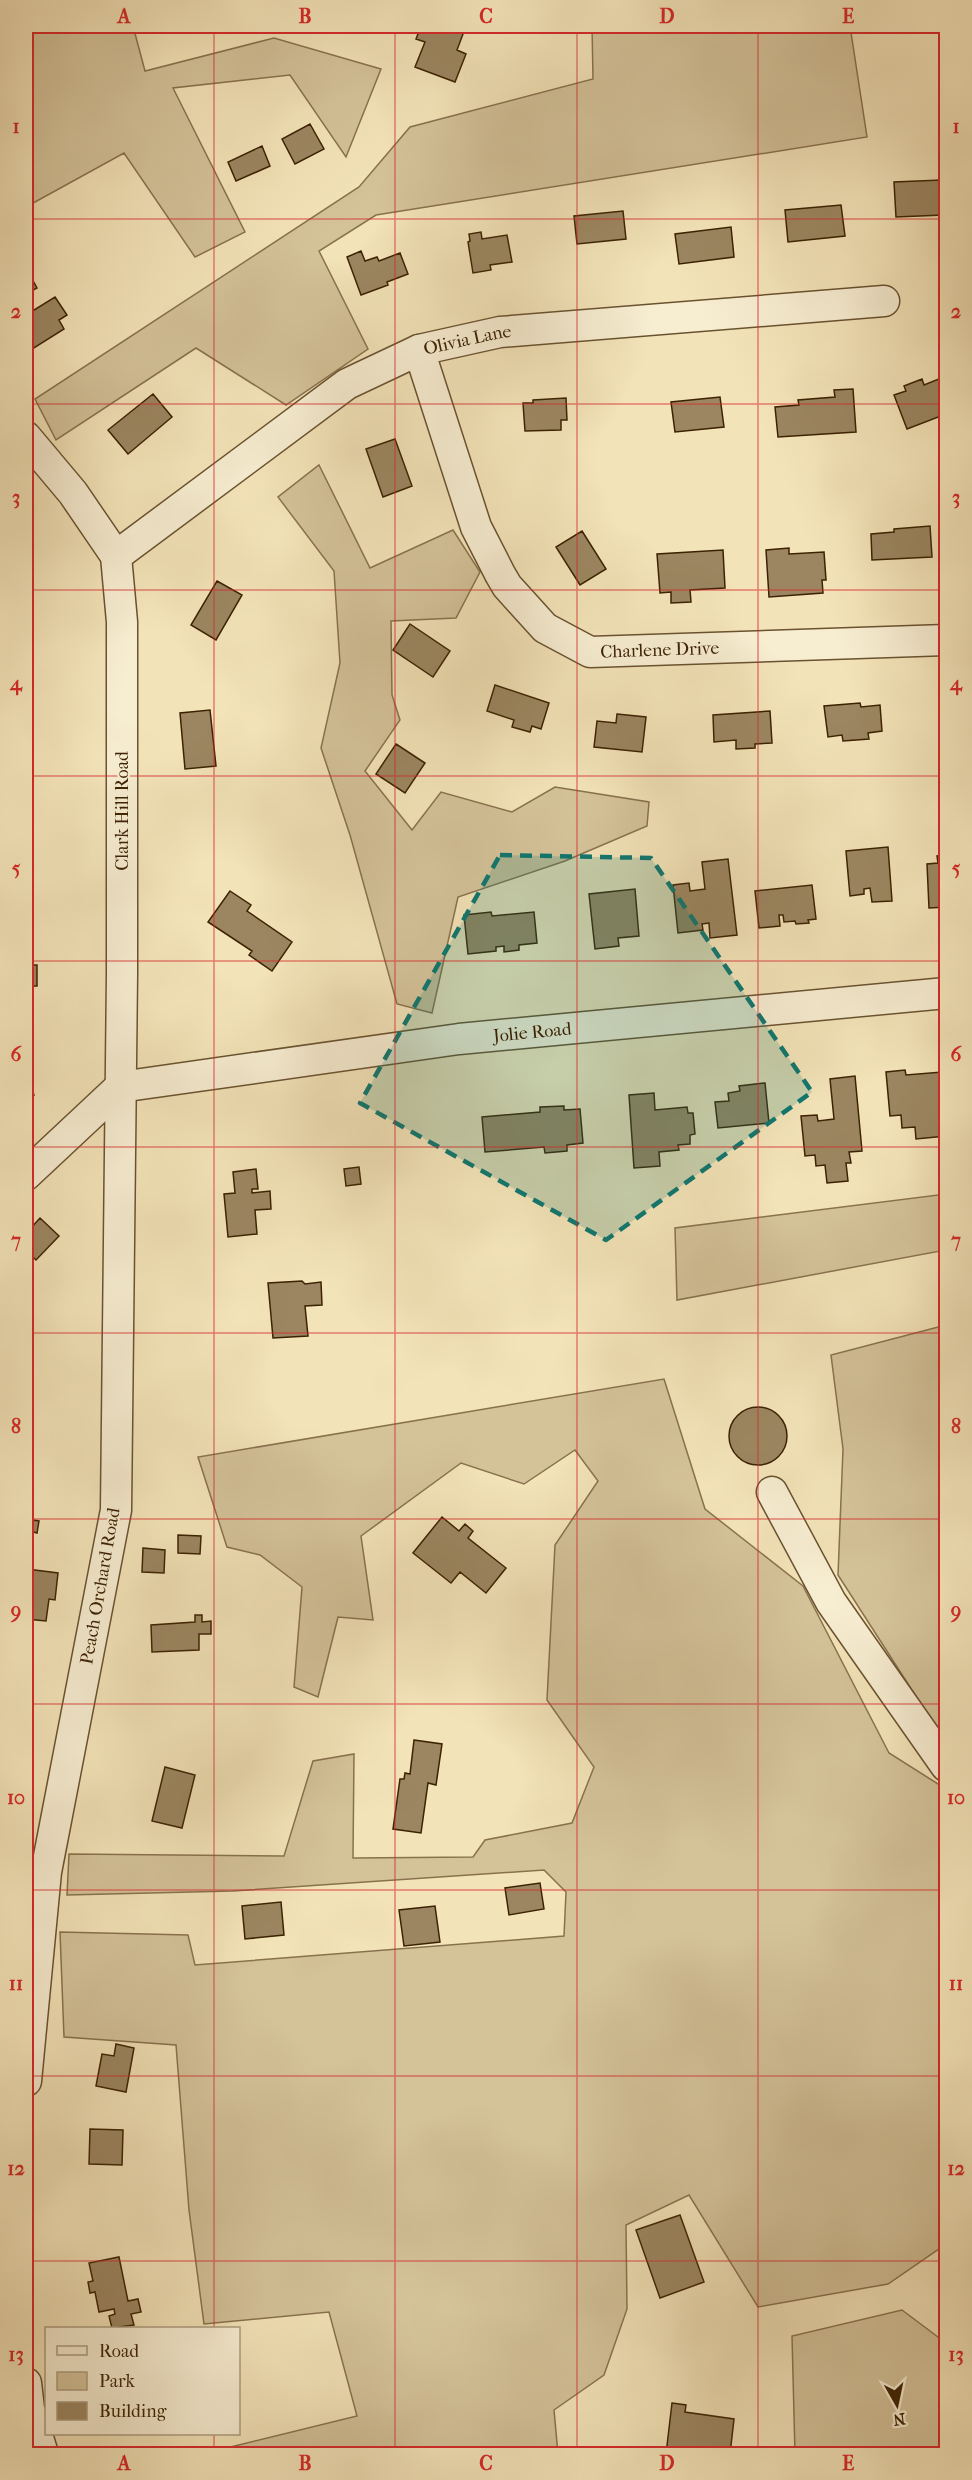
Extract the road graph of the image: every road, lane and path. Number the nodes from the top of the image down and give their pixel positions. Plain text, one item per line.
1 (884, 301) dead end
2 (419, 350) junction
3 (26, 437) edge
4 (116, 556) junction
5 (946, 640) edge
6 (946, 993) edge
7 (120, 1087) junction
8 (26, 1175) edge
9 (772, 1492) dead end
10 (946, 1766) edge
11 (26, 2081) edge
12 (26, 2383) edge
13 (43, 2454) edge

1 - 2 street, Olivia Lane
2 - 4 street, Olivia Lane
2 - 5 street, Charlene Drive
3 - 4 street, Clark Hill Road
4 - 7 street, Clark Hill Road
6 - 7 street, Jolie Road
7 - 8 street
7 - 11 street, Peach Orchard Road
9 - 10 street
12 - 13 street

